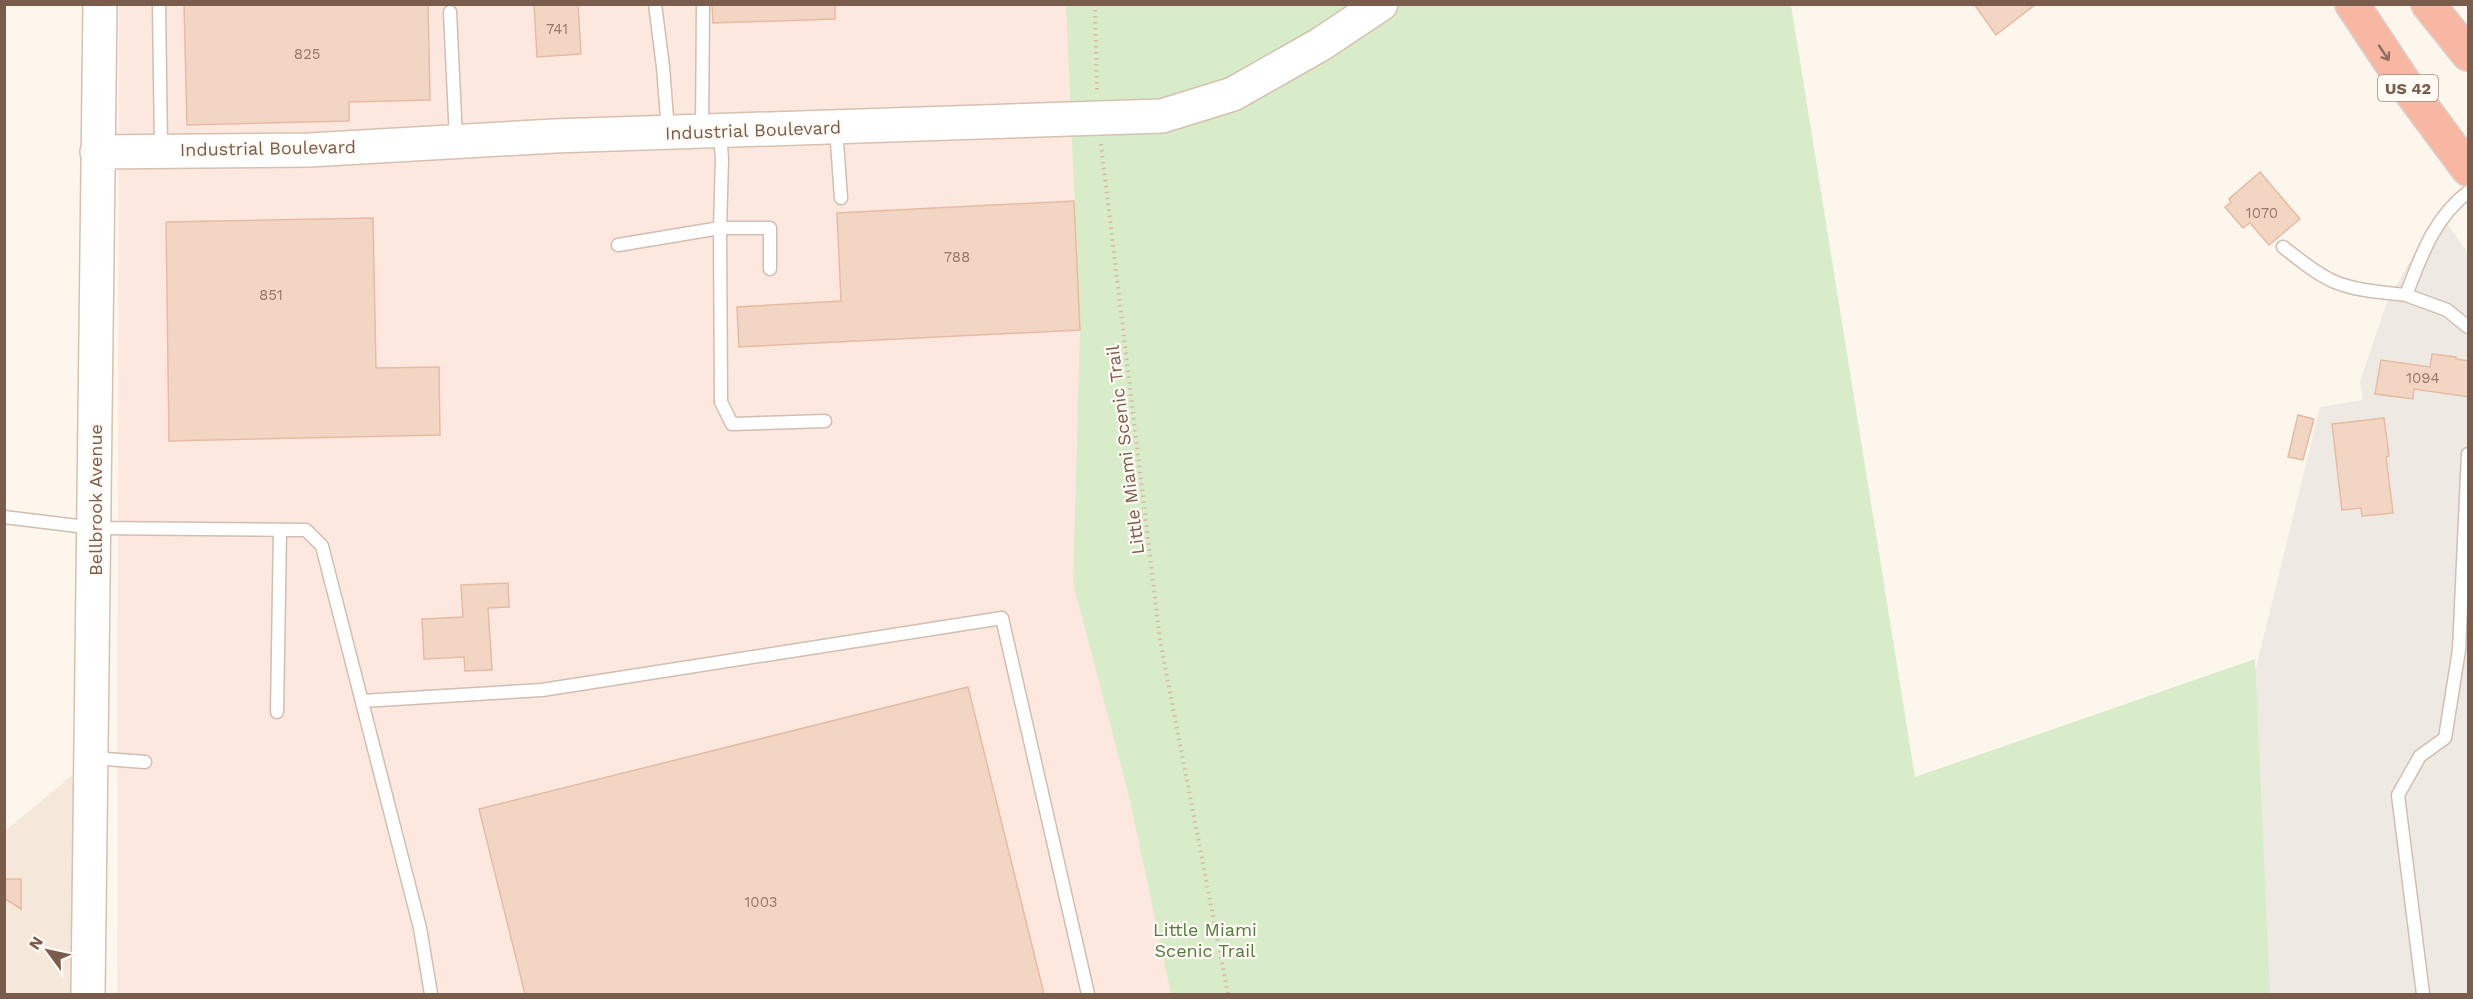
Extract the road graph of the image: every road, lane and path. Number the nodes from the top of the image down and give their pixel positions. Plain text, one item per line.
1 (100, 4) edge
2 (159, 4) edge
3 (655, 4) edge
4 (703, 4) edge
5 (1095, 4) edge
6 (1381, 4) edge
7 (2352, 4) edge
8 (2428, 4) edge
9 (450, 12) dead end
10 (2469, 54) edge
11 (1098, 118) junction
12 (836, 127) junction
13 (711, 131) junction
14 (668, 132) junction
15 (456, 141) junction
16 (160, 151) junction
17 (98, 152) junction
18 (2469, 169) edge
19 (2469, 192) edge
20 (842, 198) dead end
21 (720, 228) junction
22 (618, 245) dead end
23 (2283, 246) dead end
24 (770, 269) dead end
25 (2406, 295) junction
26 (2469, 327) edge
27 (825, 421) dead end
28 (2469, 454) edge
29 (4, 517) edge
30 (94, 528) junction
31 (280, 530) junction
32 (362, 701) junction
33 (277, 712) dead end
34 (93, 758) junction
35 (145, 762) dead end
36 (88, 994) edge
37 (432, 994) edge
38 (1088, 994) edge
39 (1228, 994) edge
40 (2423, 994) edge

1 - 17 street, Bellbrook Avenue
2 - 16 lane
3 - 14 lane
4 - 13 lane
5 - 11 path, Little Miami Scenic Trail
6 - 11 street, Industrial Boulevard
7 -> 18 highway, US 42
8 - 10 highway
9 - 15 lane
11 - 12 street, Industrial Boulevard
11 - 39 path, Little Miami Scenic Trail
12 - 13 street, Industrial Boulevard
12 - 20 lane
13 - 14 street, Industrial Boulevard
13 - 21 lane
14 - 15 street, Industrial Boulevard
15 - 16 street, Industrial Boulevard
16 - 17 street, Industrial Boulevard
17 - 30 street, Bellbrook Avenue
19 - 25 lane
21 - 22 lane
21 - 24 lane
21 - 27 lane
23 - 25 lane
25 - 26 lane
28 - 40 lane
29 - 30 lane
30 - 31 lane
30 - 34 street, Bellbrook Avenue
31 - 32 lane
31 - 33 lane
32 - 37 lane
32 - 38 lane
34 - 35 lane
34 - 36 street, Bellbrook Avenue

